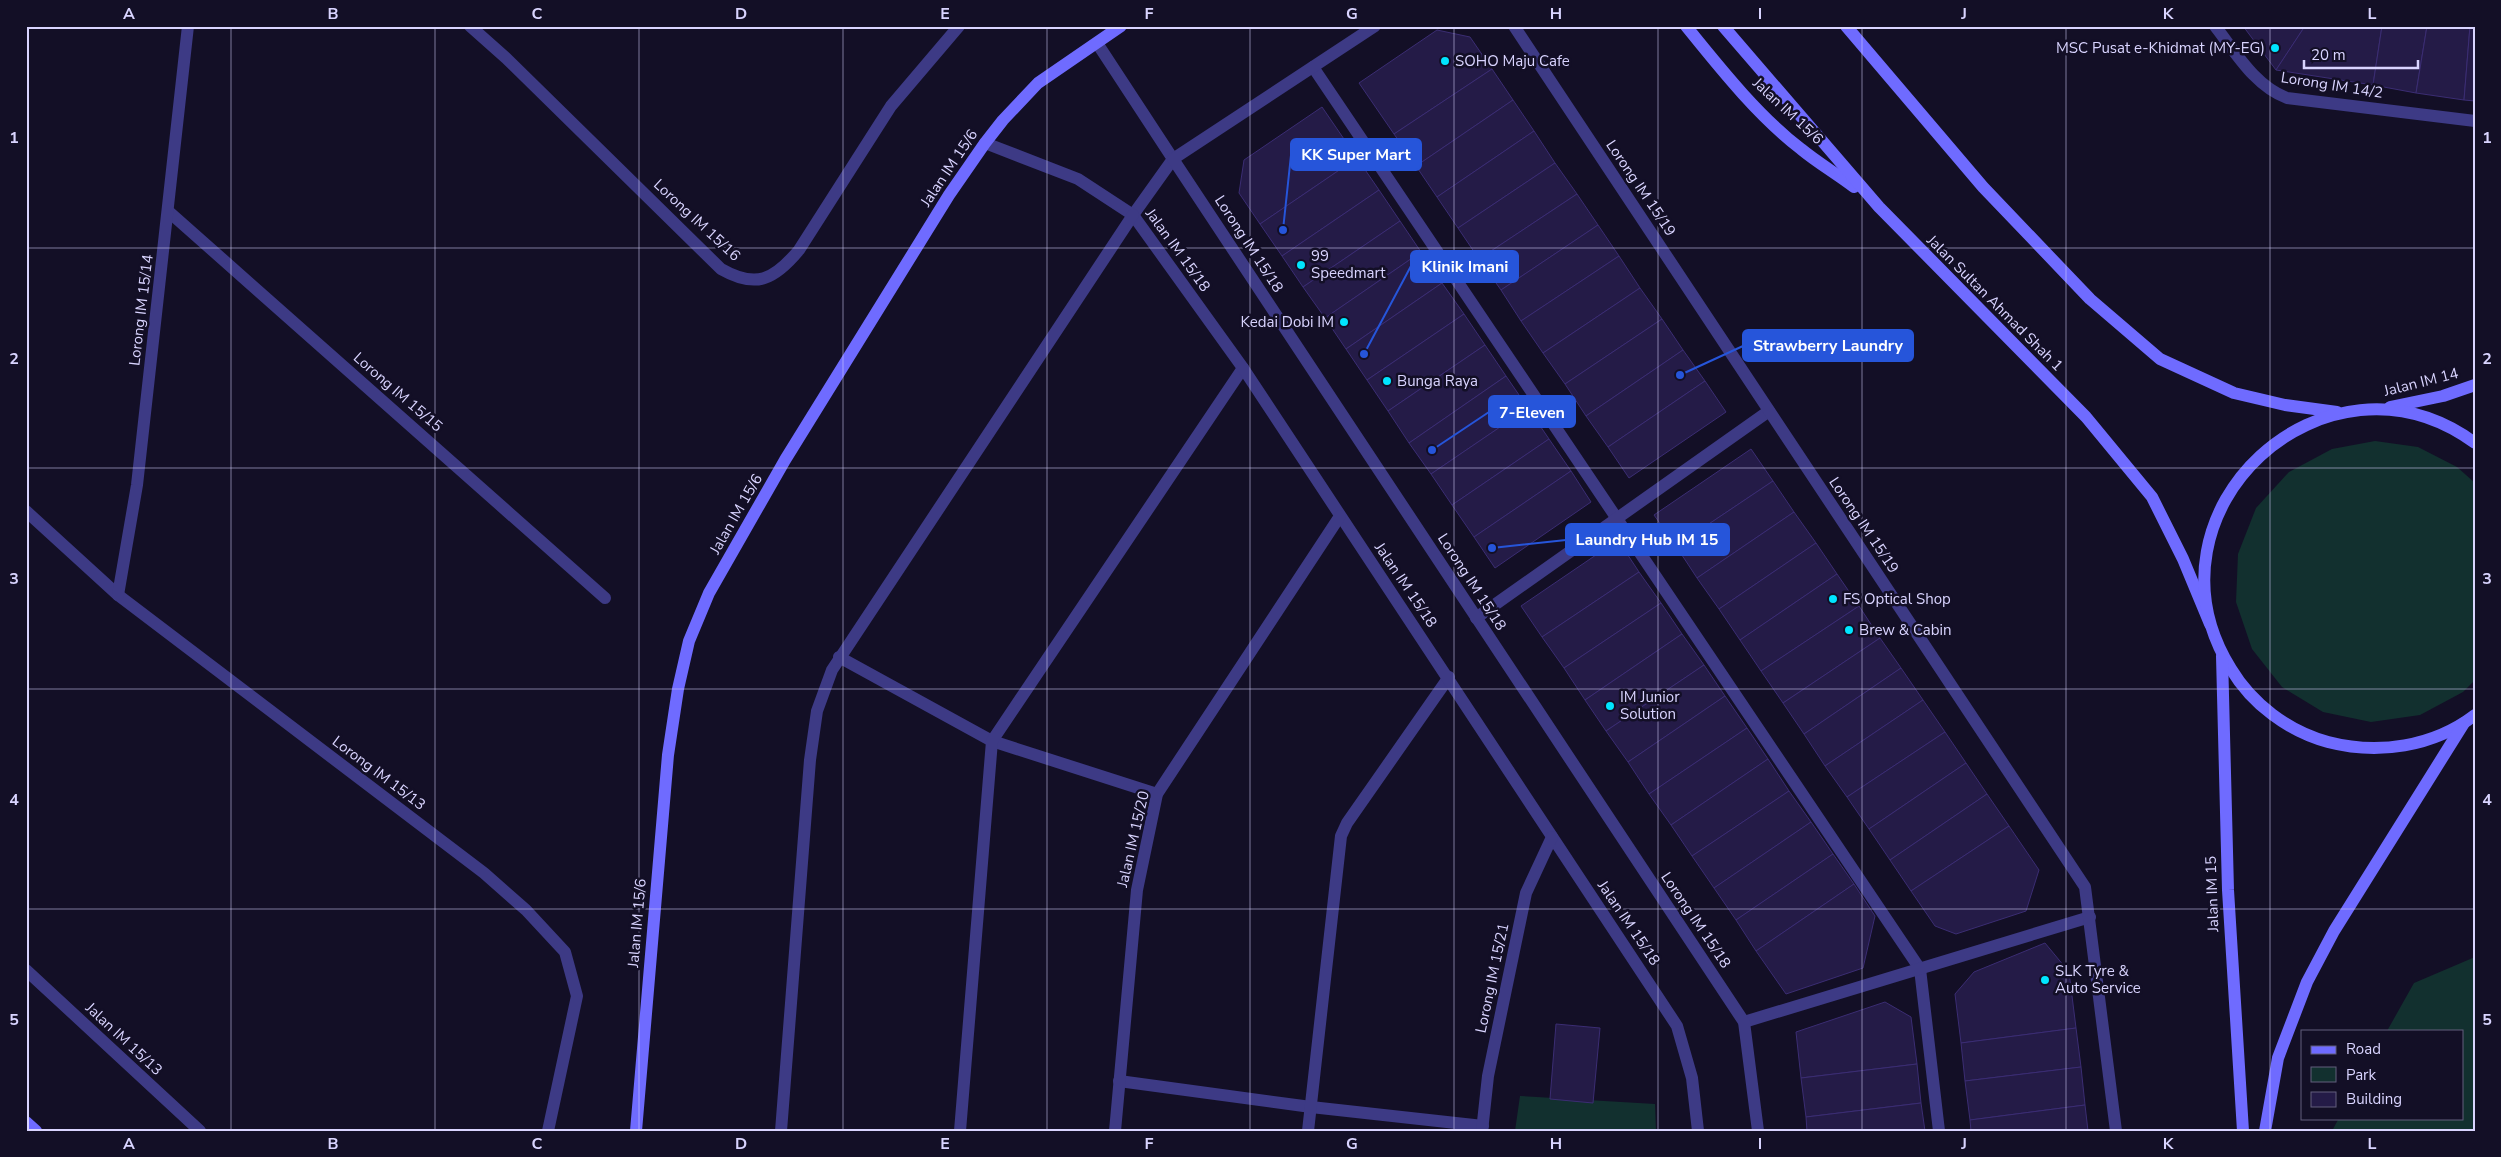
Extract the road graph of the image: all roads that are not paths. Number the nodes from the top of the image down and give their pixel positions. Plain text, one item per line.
1 (188, 26) edge
2 (470, 26) edge
3 (959, 26) edge
4 (1121, 26) edge
5 (1375, 26) edge
6 (1514, 26) edge
7 (1686, 26) edge
8 (1724, 26) edge
9 (1846, 26) edge
10 (2215, 26) edge
11 (1097, 42) junction
12 (1313, 67) junction
13 (2475, 121) edge
14 (985, 143) junction
15 (1173, 159) junction
16 (1879, 207) junction
17 (168, 211) junction
18 (1133, 215) junction
19 (1242, 368) junction
20 (2475, 385) edge
21 (2375, 410) junction
22 (1769, 411) junction
23 (2344, 413) junction
24 (2475, 443) edge
25 (26, 510) edge
26 (1340, 516) junction
27 (1617, 518) junction
28 (118, 596) junction
29 (605, 598) dead end
30 (1476, 618) junction
31 (2210, 624) junction
32 (2222, 656) junction
33 (840, 657) junction
34 (1449, 677) junction
35 (2475, 715) edge
36 (2464, 723) junction
37 (992, 741) junction
38 (1157, 794) junction
39 (1552, 837) junction
40 (2090, 917) junction
41 (1920, 968) junction
42 (26, 970) edge
43 (1744, 1022) junction
44 (1119, 1081) junction
45 (1311, 1107) junction
46 (26, 1122) edge
47 (1482, 1128) edge
48 (36, 1131) edge
49 (200, 1131) edge
50 (548, 1131) edge
51 (636, 1131) edge
52 (781, 1131) edge
53 (960, 1131) edge
54 (1116, 1131) edge
55 (1308, 1131) edge
56 (1698, 1131) edge
57 (1758, 1131) edge
58 (1939, 1131) edge
59 (2116, 1131) edge
60 (2243, 1131) edge
61 (2266, 1131) edge

1 - 17 street, Lorong IM 15/14
2 - 3 street, Lorong IM 15/16
4 - 11 street, Jalan IM 15/6
5 - 12 street
6 - 22 street, Lorong IM 15/19
7 - 16 street, Jalan IM 15/6
8 - 16 street, Jalan Sultan Ahmad Shah 1
9 - 23 street
10 - 13 street, Lorong IM 14/2
11 - 14 street, Jalan IM 15/6
11 - 15 street
12 - 15 street
12 - 27 street
14 - 18 street, Jalan IM 15/18
14 - 51 street, Jalan IM 15/6
15 - 18 street
15 - 30 street, Lorong IM 15/18
16 - 31 street, Jalan Sultan Ahmad Shah 1
17 - 28 street, Lorong IM 15/14
17 - 29 street, Lorong IM 15/15
18 - 19 street, Jalan IM 15/18
18 - 33 street
19 - 26 street, Jalan IM 15/18
19 - 37 street
20 - 21 street, Jalan IM 14
21 - 23 street
21 - 24 street
22 - 27 street
22 - 40 street, Lorong IM 15/19
23 - 31 street
25 - 28 street, Lorong IM 15/13
26 - 34 street, Jalan IM 15/18
26 - 38 street, Jalan IM 15/20
27 - 30 street
27 - 41 street
28 - 50 street, Lorong IM 15/13
30 - 43 street, Lorong IM 15/18
31 - 32 street
32 - 36 street
32 - 60 street, Jalan IM 15
33 - 37 street
33 - 52 street
34 - 39 street, Jalan IM 15/18
34 - 45 street
35 - 36 street
36 - 61 street
37 - 38 street
37 - 53 street
38 - 44 street, Jalan IM 15/20
39 - 47 street, Lorong IM 15/21
39 - 56 street, Jalan IM 15/18
40 - 41 street
40 - 59 street, Lorong IM 15/19
41 - 43 street
41 - 58 street
42 - 49 street, Jalan IM 15/13
43 - 57 street
44 - 45 street
44 - 54 street, Jalan IM 15/20
45 - 47 street
45 - 55 street
46 - 48 street

